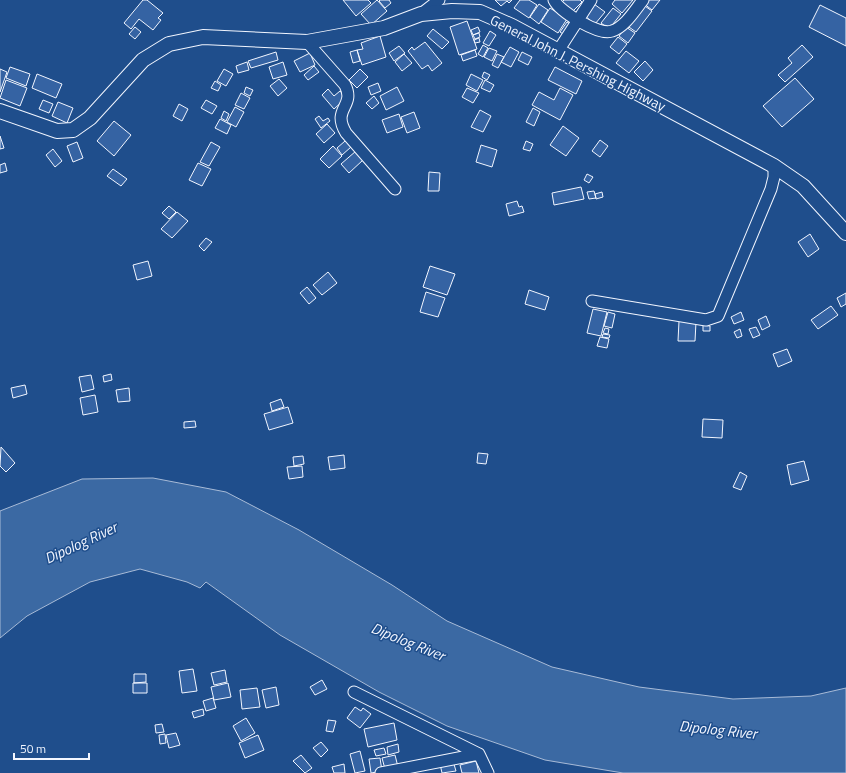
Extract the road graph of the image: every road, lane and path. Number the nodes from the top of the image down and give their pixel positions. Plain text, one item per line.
1 (439, 0) edge
2 (554, 0) edge
3 (591, 0) edge
4 (643, 0) edge
5 (421, 14) junction
6 (578, 20) junction
7 (307, 42) junction
8 (558, 50) junction
9 (0, 111) edge
10 (774, 166) junction
11 (395, 189) dead end
12 (846, 233) edge
13 (592, 301) dead end
14 (354, 692) dead end
15 (479, 754) junction
16 (381, 773) edge
17 (488, 773) edge

1 - 5 street
2 - 6 street
3 - 6 street
4 - 6 street
5 - 7 main road, General John J. Pershing Highway
5 - 8 main road, General John J. Pershing Highway
6 - 8 street
7 - 9 main road, General John J. Pershing Highway
7 - 11 street
8 - 10 main road, General John J. Pershing Highway
10 - 12 main road, General John J. Pershing Highway
10 - 13 street
14 - 15 street
15 - 16 street
15 - 17 street

